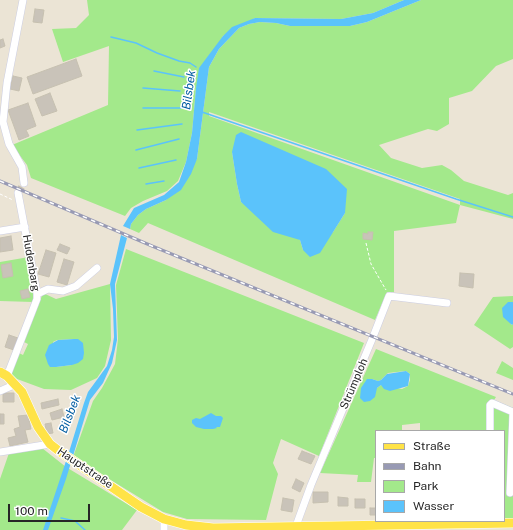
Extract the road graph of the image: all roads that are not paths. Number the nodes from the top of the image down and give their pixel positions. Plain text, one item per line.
1 (23, 0) edge
2 (4, 84) edge
3 (24, 183) tunnel mouth
4 (18, 193) tunnel mouth
5 (25, 227) junction
6 (0, 231) edge
7 (97, 268) dead end
8 (37, 294) junction
9 (447, 303) dead end
10 (4, 374) edge
11 (16, 384) junction
12 (0, 391) edge
13 (513, 412) edge
14 (490, 430) edge
15 (50, 444) junction
16 (0, 452) edge
17 (509, 493) edge
18 (164, 519) junction
19 (513, 523) edge
20 (296, 526) junction
21 (457, 527) edge
22 (485, 527) edge
23 (367, 528) edge
24 (164, 530) edge

1 - 2 street
2 - 3 street
4 - 5 street, Hudenbarg
5 - 6 street
5 - 8 street, Hudenbarg
7 - 8 street
8 - 10 street, Hudenbarg
9 - 20 street, Strümploh
10 - 11 main road, Hauptstraße
11 - 12 street
11 - 15 main road, Hauptstraße
13 - 14 street
13 - 17 street
15 - 16 street
15 - 18 main road, Hauptstraße
18 - 20 main road, Hauptstraße
18 - 24 street
19 - 22 main road, Hauptstraße
20 - 23 main road, Hauptstraße
21 - 22 main road, Hauptstraße
21 - 23 main road, Hauptstraße

